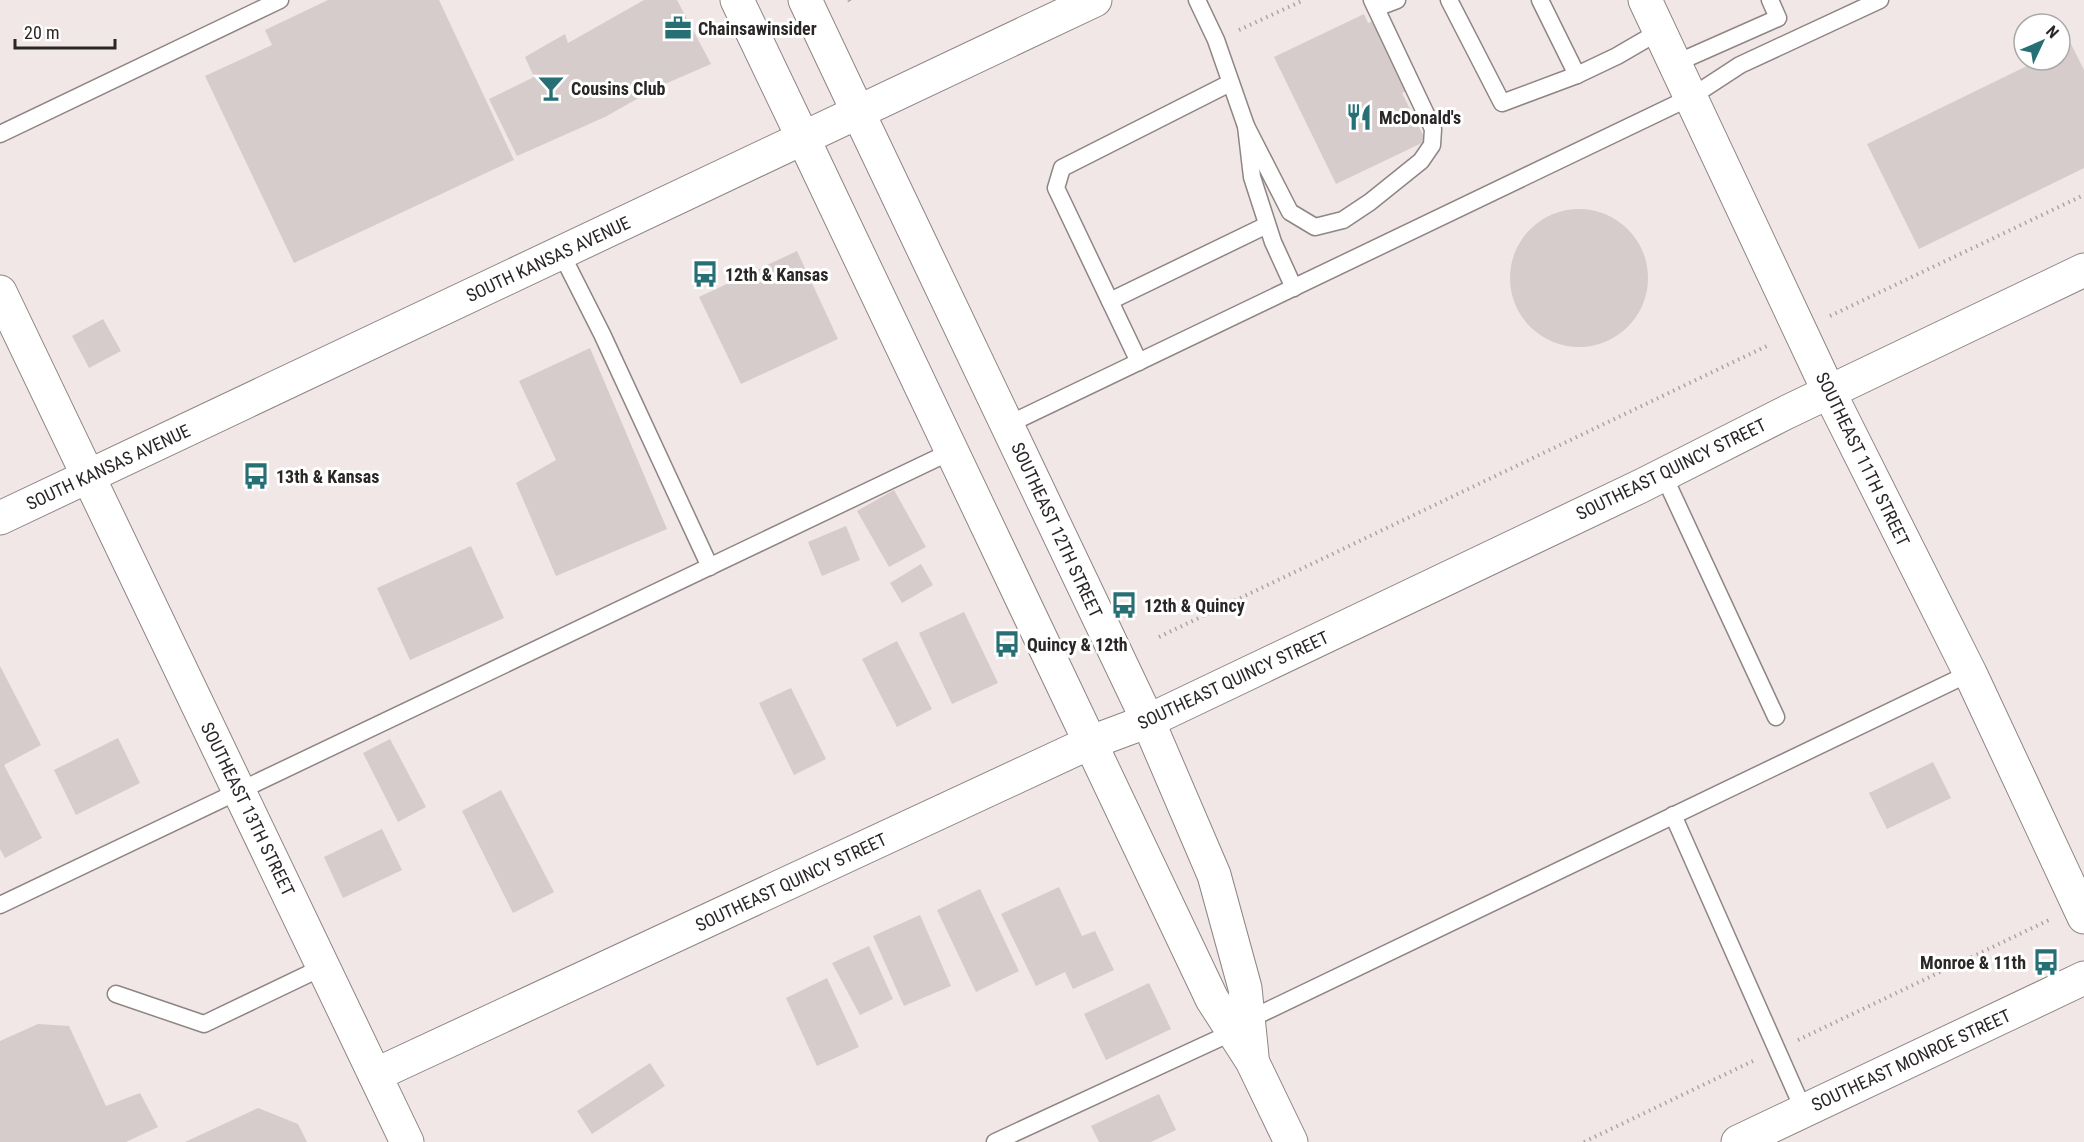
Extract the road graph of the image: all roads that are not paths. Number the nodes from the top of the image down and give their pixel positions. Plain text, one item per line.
1 (280, 0) edge
2 (737, 0) edge
3 (805, 0) edge
4 (1095, 0) edge
5 (1197, 0) edge
6 (1397, 0) edge
7 (1449, 0) edge
8 (1540, 0) edge
9 (1645, 0) edge
10 (1770, 0) edge
11 (1880, 0) edge
12 (1374, 4) edge
13 (1660, 31) junction
14 (1674, 64) junction
15 (1577, 75) junction
16 (1230, 83) junction
17 (1691, 97) junction
18 (858, 112) junction
19 (1246, 126) junction
20 (0, 134) edge
21 (803, 138) junction
22 (1267, 225) junction
23 (561, 253) junction
24 (2084, 270) edge
25 (1294, 288) junction
26 (0, 292) edge
27 (1110, 300) junction
28 (1139, 362) junction
29 (1829, 392) junction
30 (1007, 425) junction
31 (952, 451) junction
32 (1663, 474) junction
33 (89, 476) junction
34 (0, 518) edge
35 (710, 567) junction
36 (1970, 673) junction
37 (1776, 717) dead end
38 (1148, 721) junction
39 (1089, 743) junction
40 (240, 791) junction
41 (1673, 815) junction
42 (0, 905) edge
43 (2081, 911) edge
44 (323, 967) junction
45 (2084, 978) edge
46 (116, 994) dead end
47 (1241, 1026) junction
48 (375, 1075) junction
49 (1804, 1111) junction
50 (407, 1142) edge
51 (995, 1142) edge
52 (1291, 1142) edge
53 (1738, 1142) edge

1 - 20 lane
2 - 21 street, SOUTHEAST 12TH STREET
3 - 18 street, SOUTHEAST 12TH STREET
4 - 18 street, SOUTH KANSAS AVENUE
5 - 16 lane
6 - 12 lane
7 - 15 lane
8 - 15 lane
9 - 13 street, SOUTHEAST 11TH STREET
10 - 14 lane
11 - 17 lane
12 - 19 lane
13 - 14 street, SOUTHEAST 11TH STREET
13 - 15 lane
14 - 17 street, SOUTHEAST 11TH STREET
16 - 19 lane
16 - 27 lane
17 - 25 lane
17 - 29 street, SOUTHEAST 11TH STREET
18 - 21 street, SOUTH KANSAS AVENUE
18 - 30 street, SOUTHEAST 12TH STREET
19 - 22 lane
21 - 23 street, SOUTH KANSAS AVENUE
21 - 31 street, SOUTHEAST 12TH STREET
22 - 25 lane
22 - 27 lane
23 - 33 street, SOUTH KANSAS AVENUE
23 - 35 lane
24 - 29 street, SOUTHEAST QUINCY STREET
25 - 28 lane
26 - 33 street, SOUTHEAST 13TH STREET
27 - 28 lane
28 - 30 lane
29 - 32 street, SOUTHEAST QUINCY STREET
29 - 36 street, SOUTHEAST 11TH STREET
30 - 38 street, SOUTHEAST 12TH STREET
31 - 35 lane
31 - 39 street, SOUTHEAST 12TH STREET
32 - 37 lane
32 - 38 street, SOUTHEAST QUINCY STREET
33 - 34 street, SOUTH KANSAS AVENUE
33 - 40 street, SOUTHEAST 13TH STREET
35 - 40 lane
36 - 41 lane
36 - 43 street, SOUTHEAST 11TH STREET
38 - 39 street, SOUTHEAST QUINCY STREET
38 - 47 street, SOUTHEAST 12TH STREET
39 - 47 street, SOUTHEAST 12TH STREET
39 - 48 street, SOUTHEAST QUINCY STREET
40 - 42 lane
40 - 44 street, SOUTHEAST 13TH STREET
41 - 47 lane
41 - 49 lane
44 - 46 lane
44 - 48 street, SOUTHEAST 13TH STREET
45 - 49 street, SOUTHEAST MONROE STREET
47 - 51 lane
47 - 52 street, SOUTHEAST 12TH STREET
48 - 50 street, SOUTHEAST 13TH STREET
49 - 53 street, SOUTHEAST MONROE STREET

